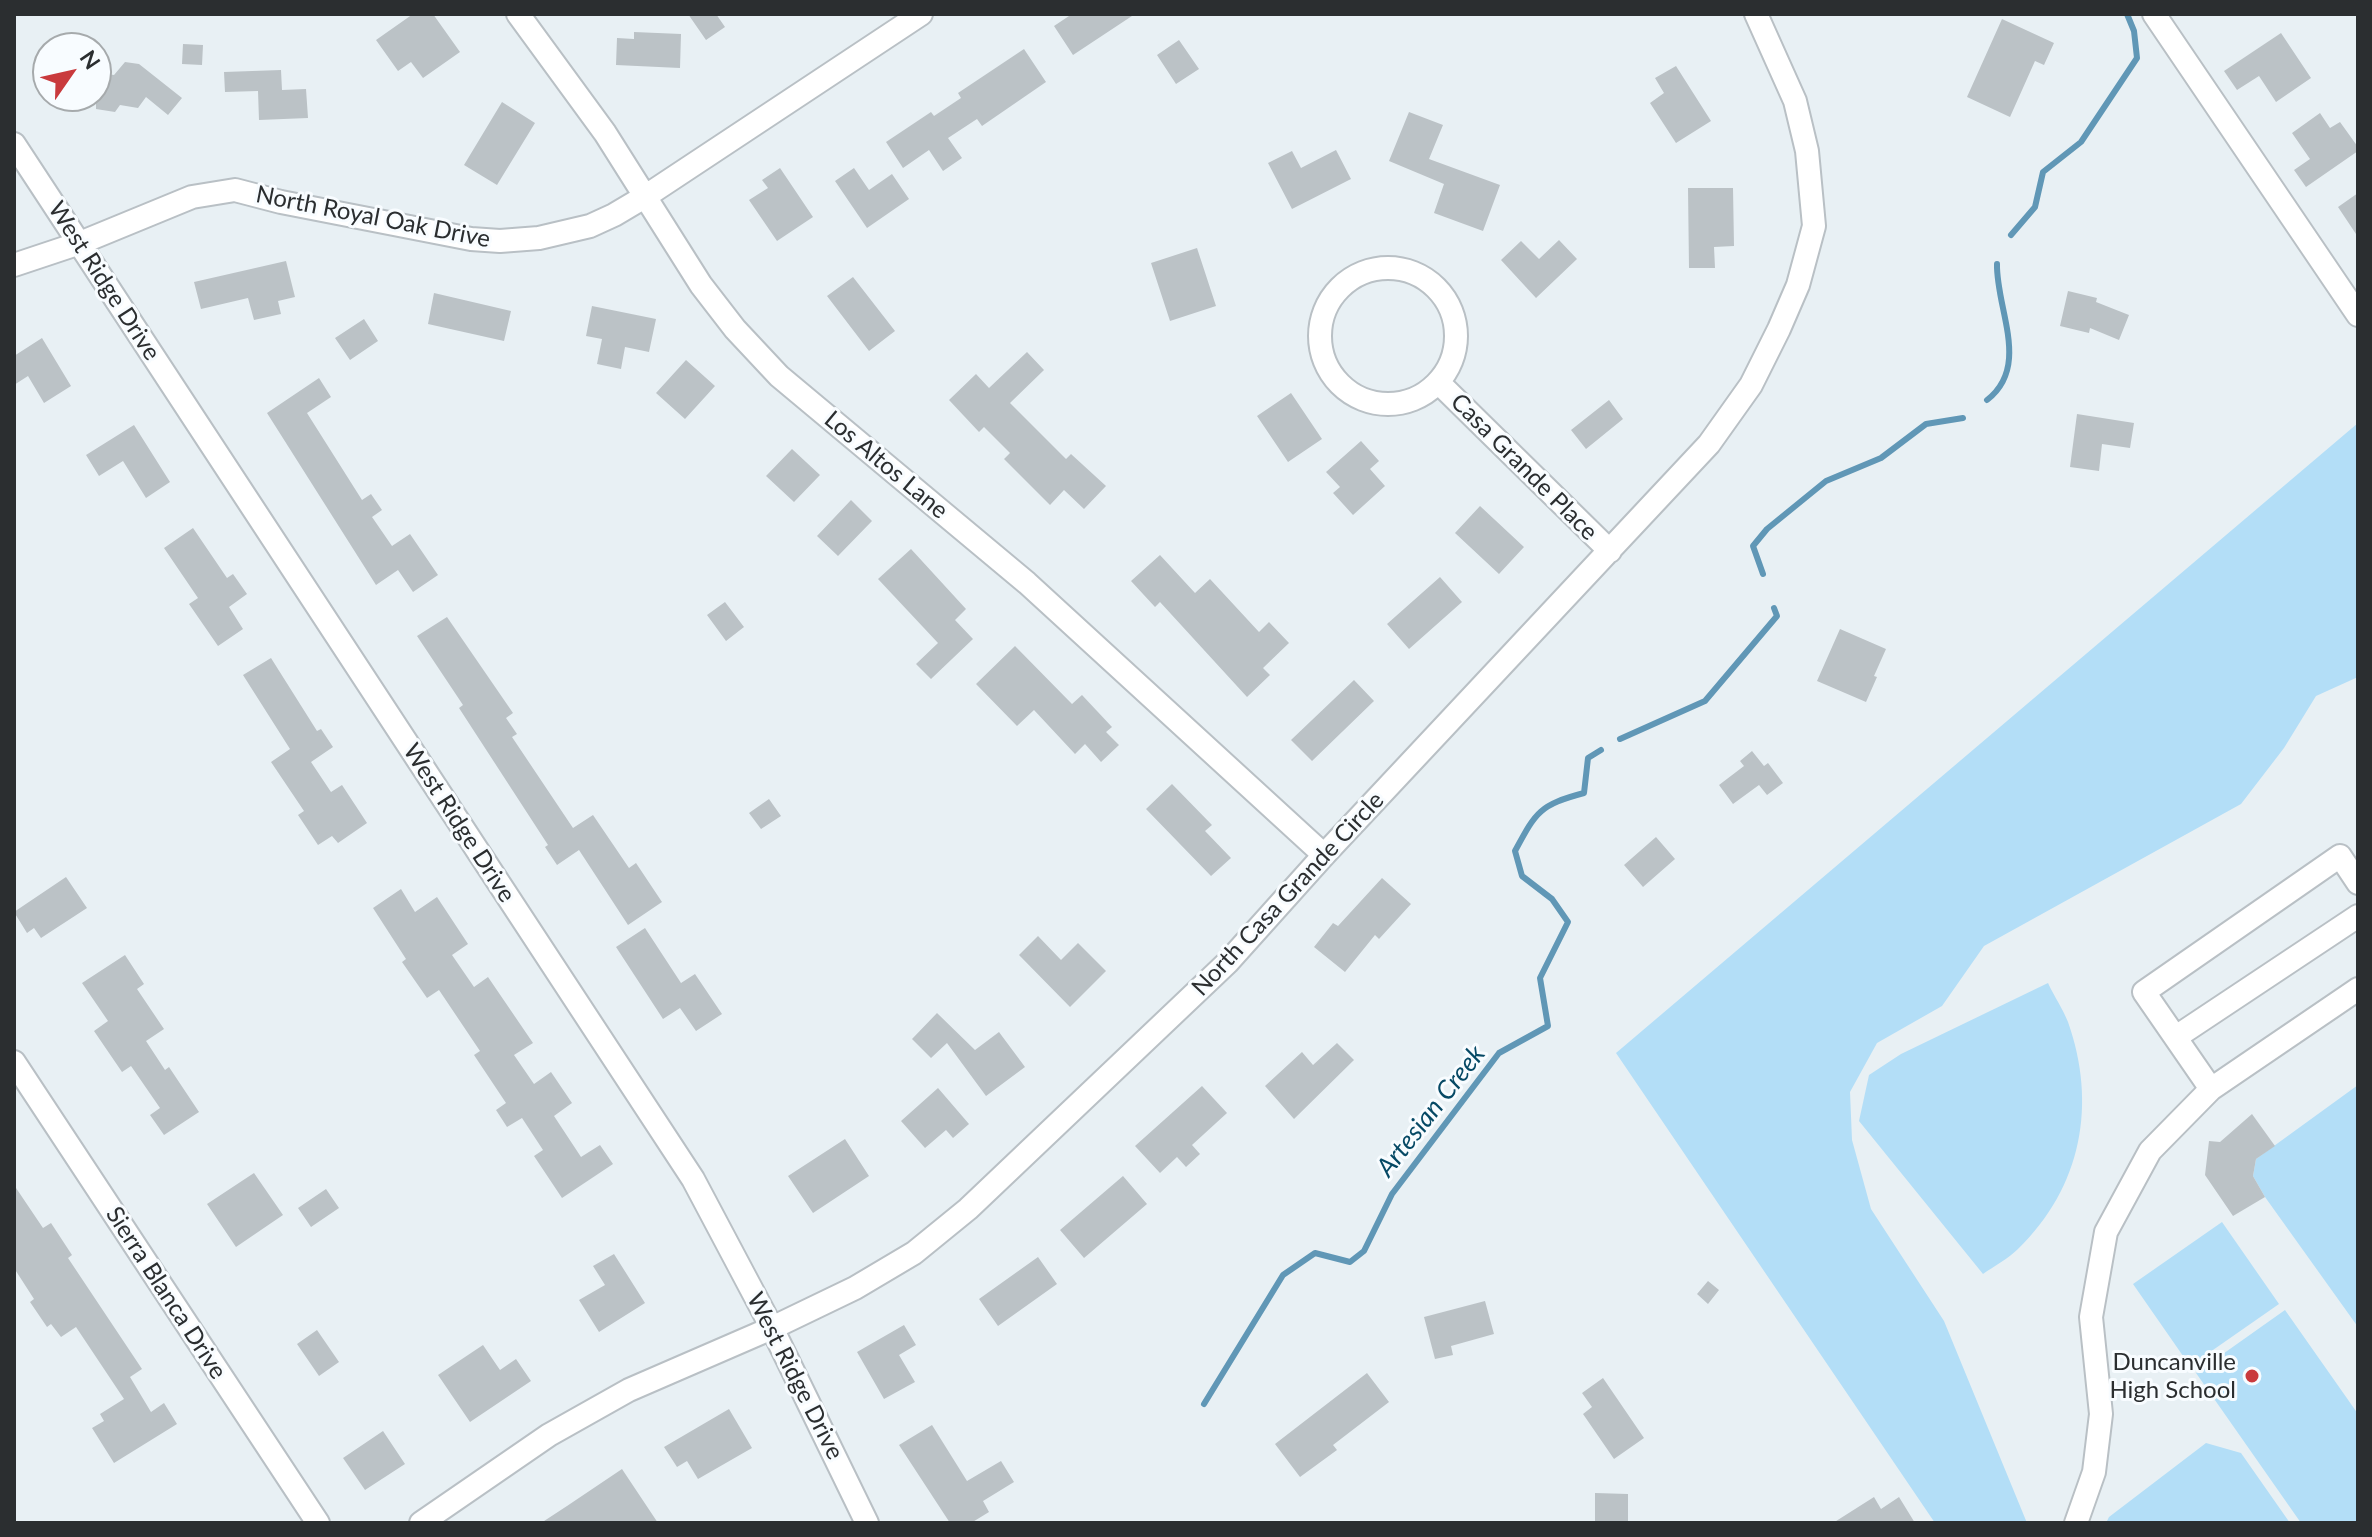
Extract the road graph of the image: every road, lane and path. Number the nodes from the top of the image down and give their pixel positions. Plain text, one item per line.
1 (518, 14) edge
2 (921, 14) edge
3 (1756, 14) edge
4 (2154, 14) edge
5 (14, 144) edge
6 (646, 196) junction
7 (80, 243) junction
8 (14, 265) edge
9 (2358, 315) edge
10 (1439, 383) junction
11 (1610, 551) junction
12 (1324, 855) junction
13 (2358, 883) edge
14 (2358, 916) edge
15 (2358, 989) edge
16 (2176, 1037) junction
17 (14, 1062) edge
18 (2211, 1089) junction
19 (772, 1328) junction
20 (318, 1523) edge
21 (421, 1523) edge
22 (867, 1523) edge
23 (2076, 1523) edge

1 - 6 street, Los Altos Lane
2 - 6 street, North Royal Oak Drive
3 - 11 street, North Casa Grande Circle
4 - 9 street
5 - 7 street, West Ridge Drive
6 - 7 street, North Royal Oak Drive
6 - 12 street, Los Altos Lane
7 - 8 street, North Royal Oak Drive
7 - 19 street, West Ridge Drive
10 - 10 street, Casa Grande Place
10 - 11 street, Casa Grande Place
11 - 12 street, North Casa Grande Circle
12 - 19 street, North Casa Grande Circle
13 - 16 street
14 - 16 street
15 - 18 street
16 - 18 street
17 - 20 street, Sierra Blanca Drive
18 - 23 street
19 - 21 street, North Casa Grande Circle
19 - 22 street, West Ridge Drive

